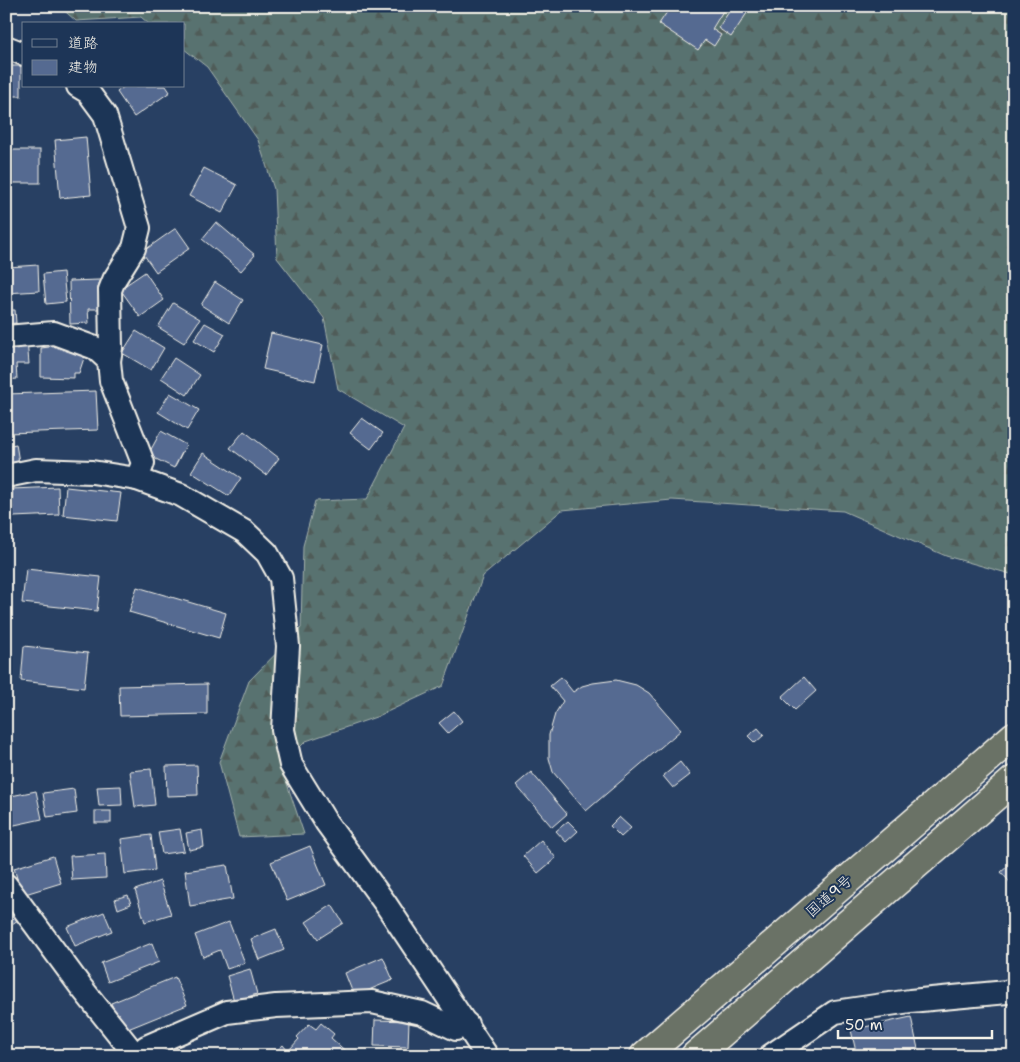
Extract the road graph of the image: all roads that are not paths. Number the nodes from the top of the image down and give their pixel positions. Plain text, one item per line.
1 (6, 48) edge
2 (22, 53) edge
3 (81, 88) edge
4 (6, 337) edge
5 (109, 361) junction
6 (6, 476) edge
7 (137, 479) junction
8 (1014, 736) edge
9 (1014, 780) edge
10 (6, 885) edge
11 (1014, 990) edge
12 (467, 1024) junction
13 (137, 1056) edge
14 (487, 1056) edge
15 (644, 1056) edge
16 (695, 1056) edge
17 (770, 1056) edge

1 - 2 street
3 - 5 street
4 - 5 street
5 - 7 street
6 - 7 street
7 - 12 street
8 - 15 highway, 国道9号
9 - 16 highway
10 - 13 street
11 - 17 street
12 - 13 street
12 - 14 street

